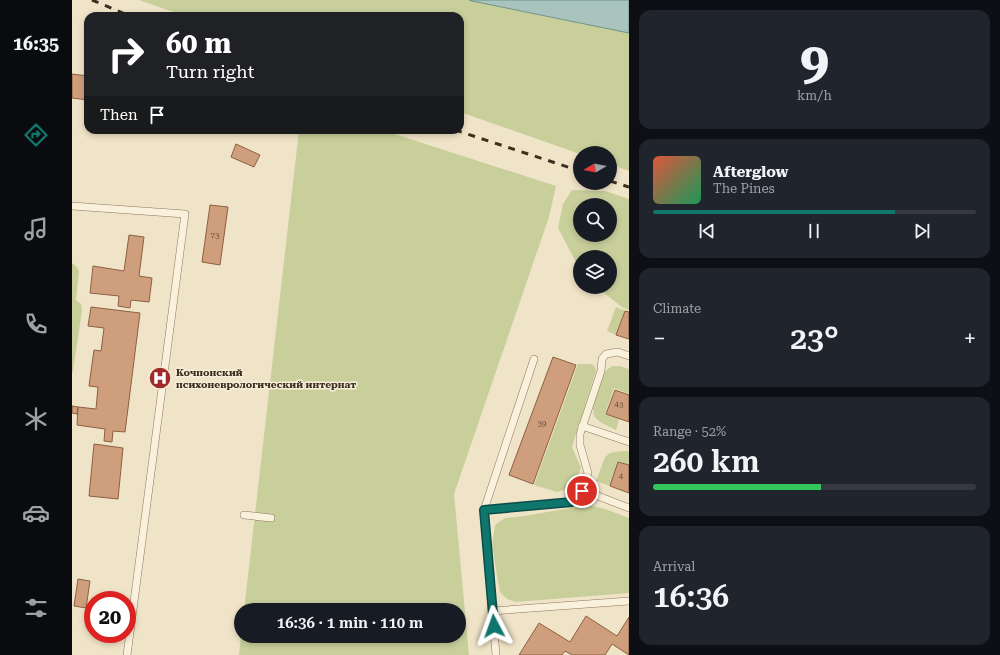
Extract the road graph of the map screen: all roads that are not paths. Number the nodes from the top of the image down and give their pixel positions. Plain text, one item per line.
1 (72, 206) edge
2 (629, 356) edge
3 (534, 359) dead end
4 (582, 426) junction
5 (629, 442) edge
6 (582, 491) junction
7 (629, 508) edge
8 (484, 510) junction
9 (244, 515) dead end
10 (271, 518) dead end
11 (629, 601) edge
12 (492, 611) junction
13 (127, 655) edge
14 (496, 655) edge

1 - 13 lane
2 - 4 lane
3 - 8 lane
4 - 5 lane
4 - 6 lane
6 - 7 lane
6 - 8 lane
8 - 12 lane
9 - 10 lane
11 - 12 lane
12 - 14 lane

